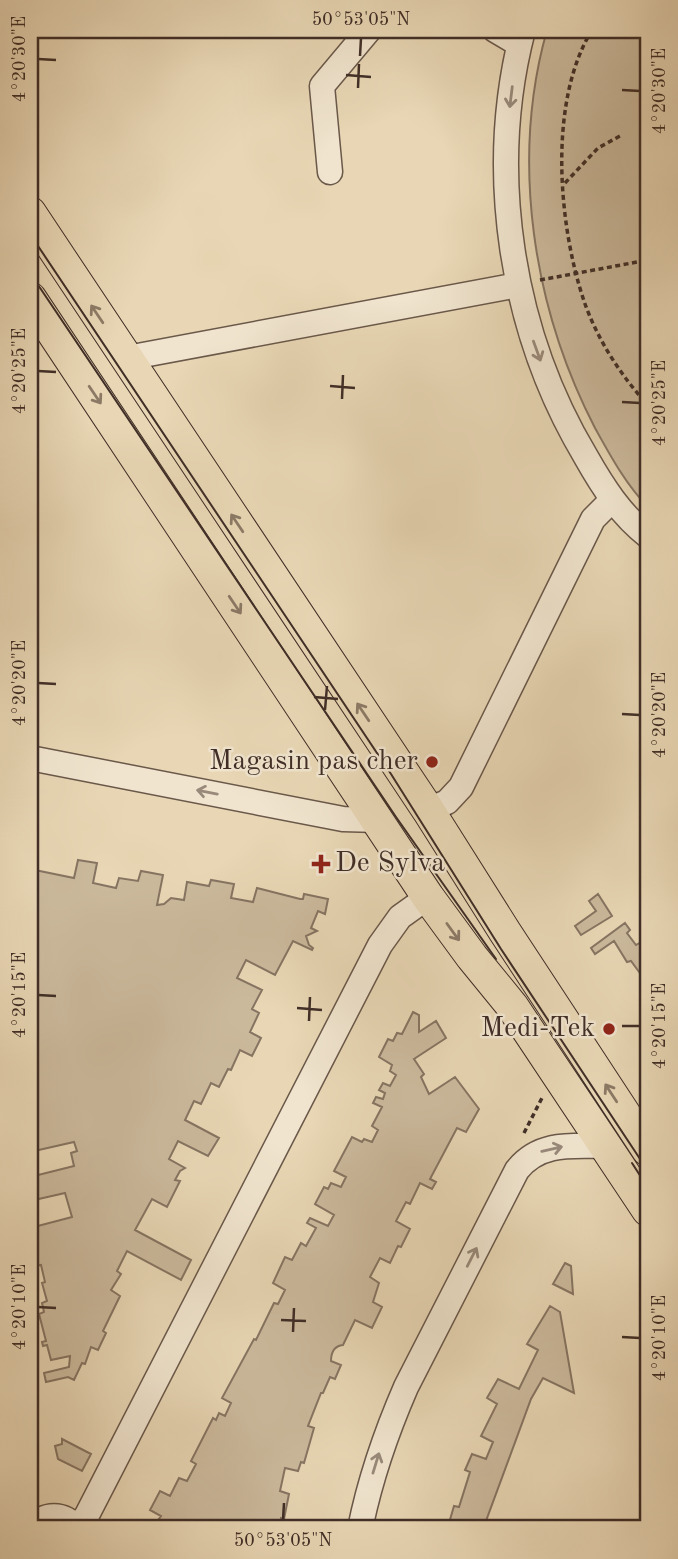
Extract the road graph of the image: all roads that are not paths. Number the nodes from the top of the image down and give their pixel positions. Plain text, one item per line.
1 (369, 30) edge
2 (495, 30) edge
3 (521, 37) edge
4 (330, 172) dead end
5 (30, 214) edge
6 (527, 283) junction
7 (30, 298) edge
8 (127, 358) junction
9 (612, 500) junction
10 (648, 536) edge
11 (30, 758) edge
12 (429, 810) junction
13 (377, 820) junction
14 (428, 897) junction
15 (606, 1146) junction
16 (648, 1150) edge
17 (648, 1210) edge
18 (33, 1522) edge
19 (77, 1529) edge
20 (360, 1529) edge

1 - 4 street
2 - 3 street
3 -> 6 street
8 -> 5 main road
6 - 8 street
6 -> 9 street
7 -> 13 main road
12 -> 8 main road
9 - 10 street
9 - 12 street
13 -> 11 street
12 - 13 main road
16 -> 12 main road
13 - 14 main road
14 -> 15 main road
14 - 19 street
15 - 17 main road
20 -> 15 street
18 - 19 street

